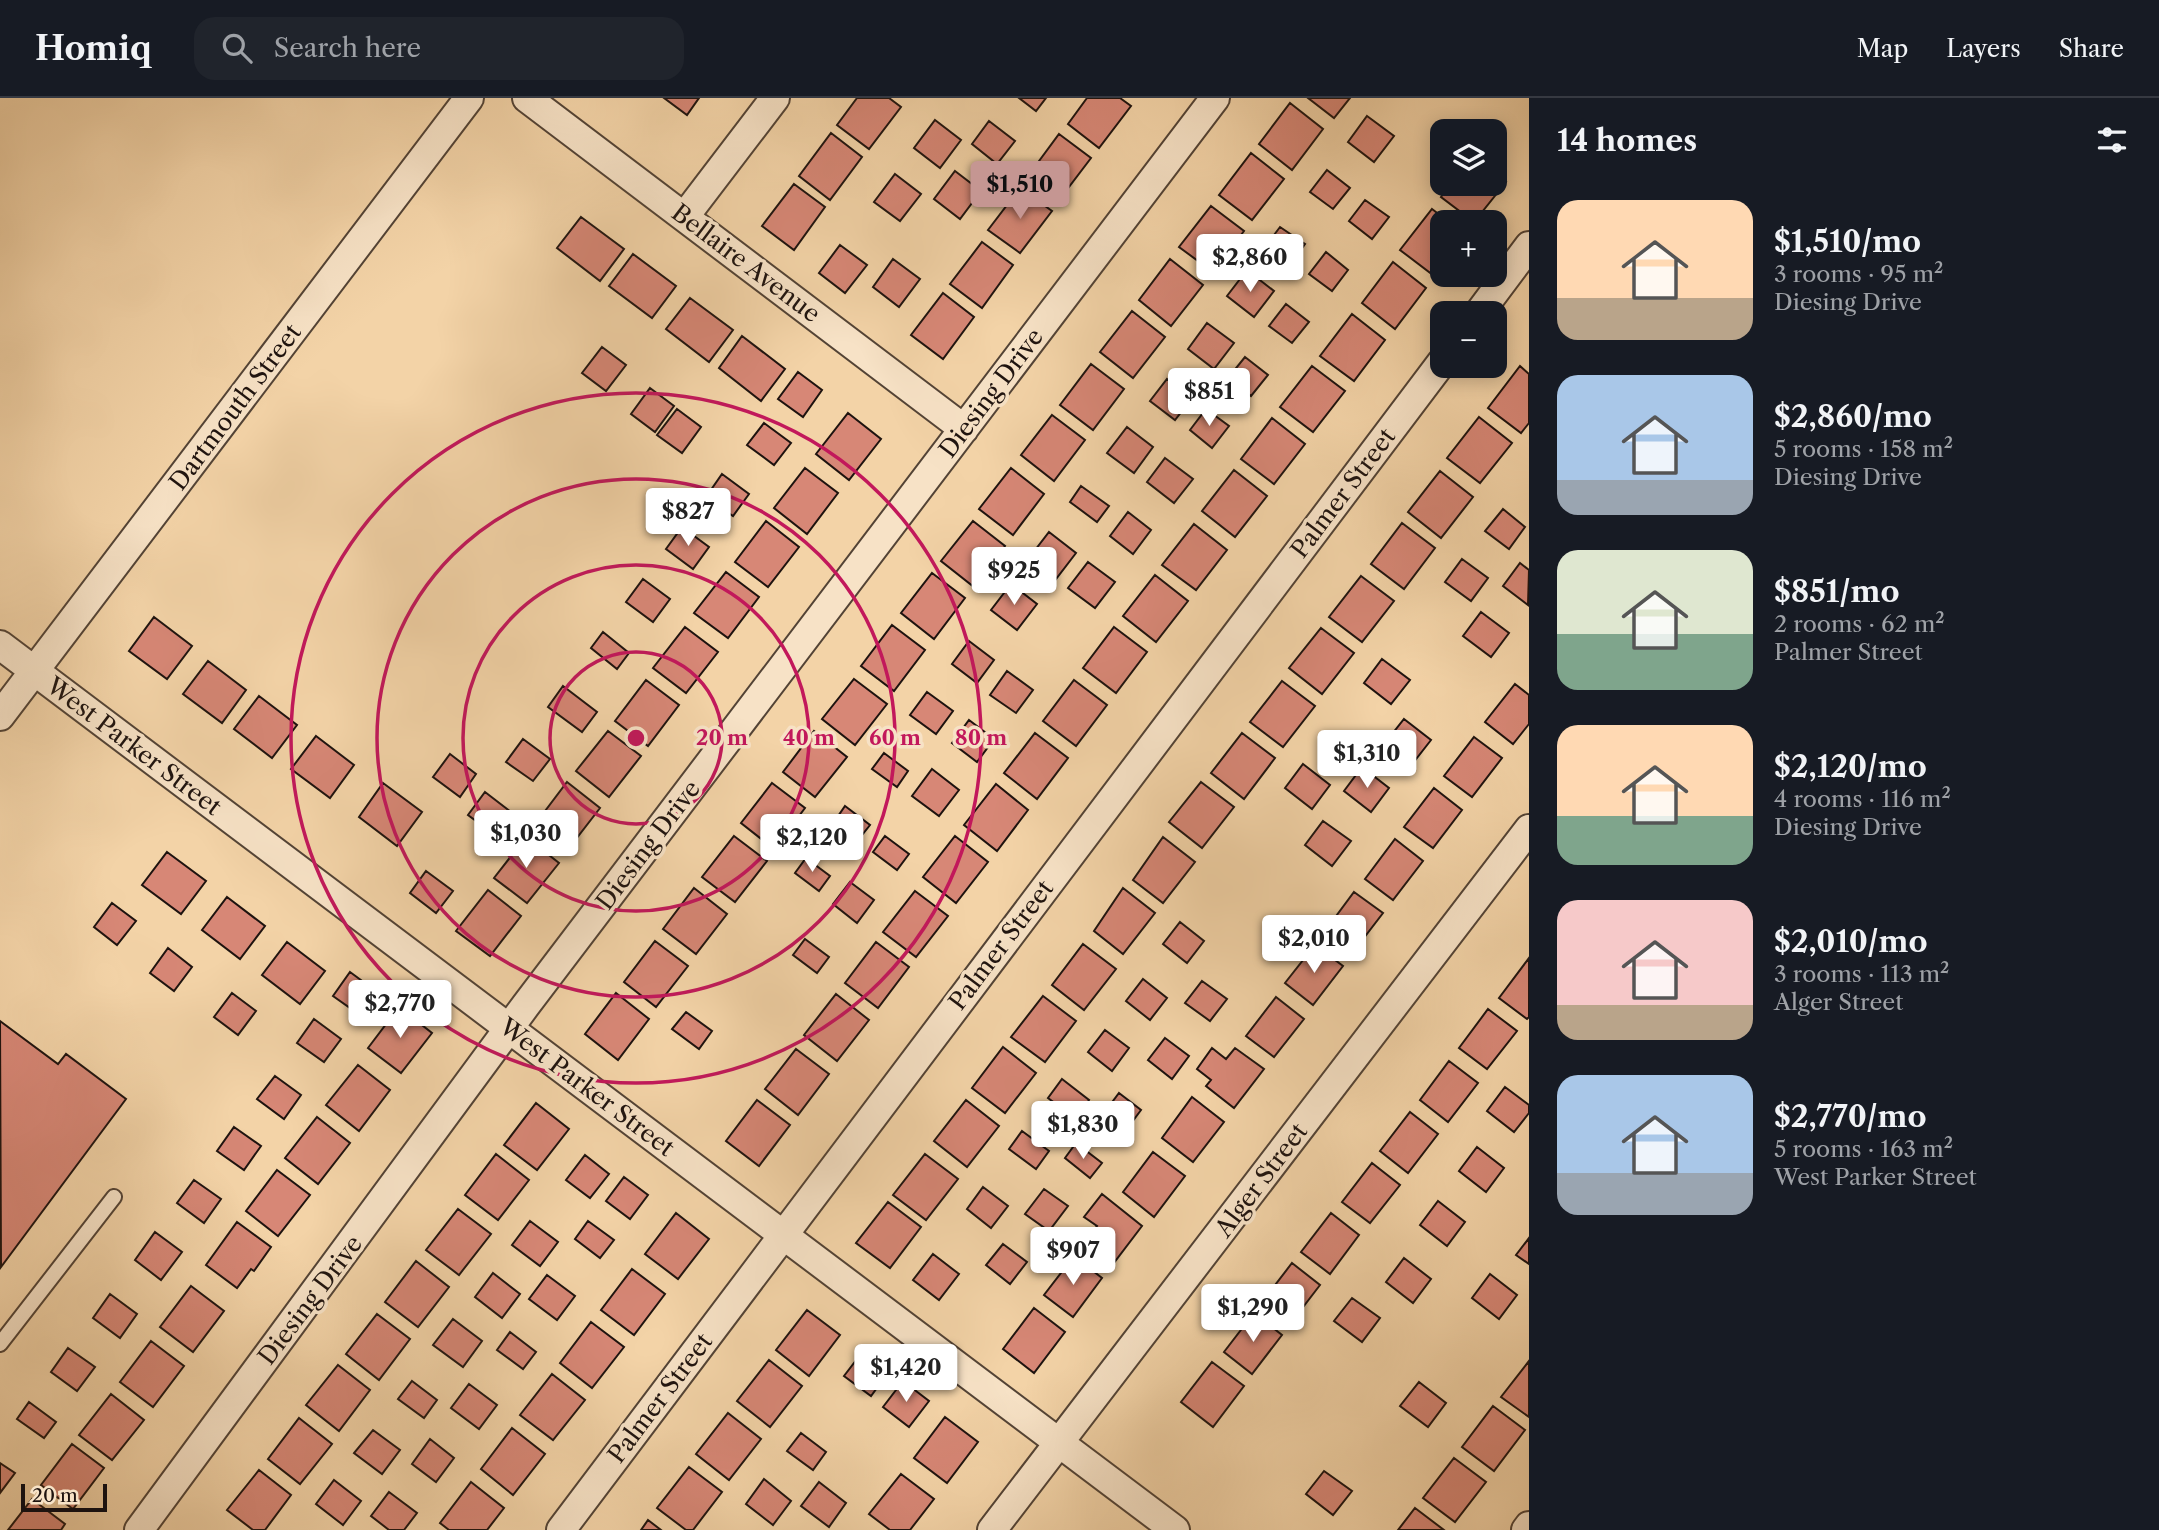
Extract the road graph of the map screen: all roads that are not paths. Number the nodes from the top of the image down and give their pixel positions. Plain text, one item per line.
1 (469, 98) edge
2 (527, 98) edge
3 (775, 98) edge
4 (1215, 98) edge
5 (685, 216) junction
6 (1529, 246) edge
7 (1488, 301) edge
8 (1430, 378) edge
9 (964, 429) junction
10 (0, 645) edge
11 (34, 671) junction
12 (0, 716) edge
13 (1529, 829) edge
14 (510, 1028) junction
15 (114, 1197) dead end
16 (782, 1235) junction
17 (0, 1344) edge
18 (1059, 1444) junction
19 (139, 1530) edge
20 (561, 1530) edge
21 (992, 1530) edge
22 (1175, 1530) edge

1 - 11 street, Dartmouth Street
2 - 5 street, Bellaire Avenue
3 - 5 street
4 - 9 street, Diesing Drive
5 - 9 street, Bellaire Avenue
6 - 7 street
8 - 16 street, Palmer Street
9 - 14 street, Diesing Drive
10 - 11 street, West Parker Street
11 - 12 street, Dartmouth Street
11 - 14 street, West Parker Street
13 - 18 street, Alger Street
14 - 16 street, West Parker Street
14 - 19 street, Diesing Drive
15 - 17 lane
16 - 18 street, West Parker Street
16 - 20 street, Palmer Street
18 - 21 street, Alger Street
18 - 22 street, West Parker Street

